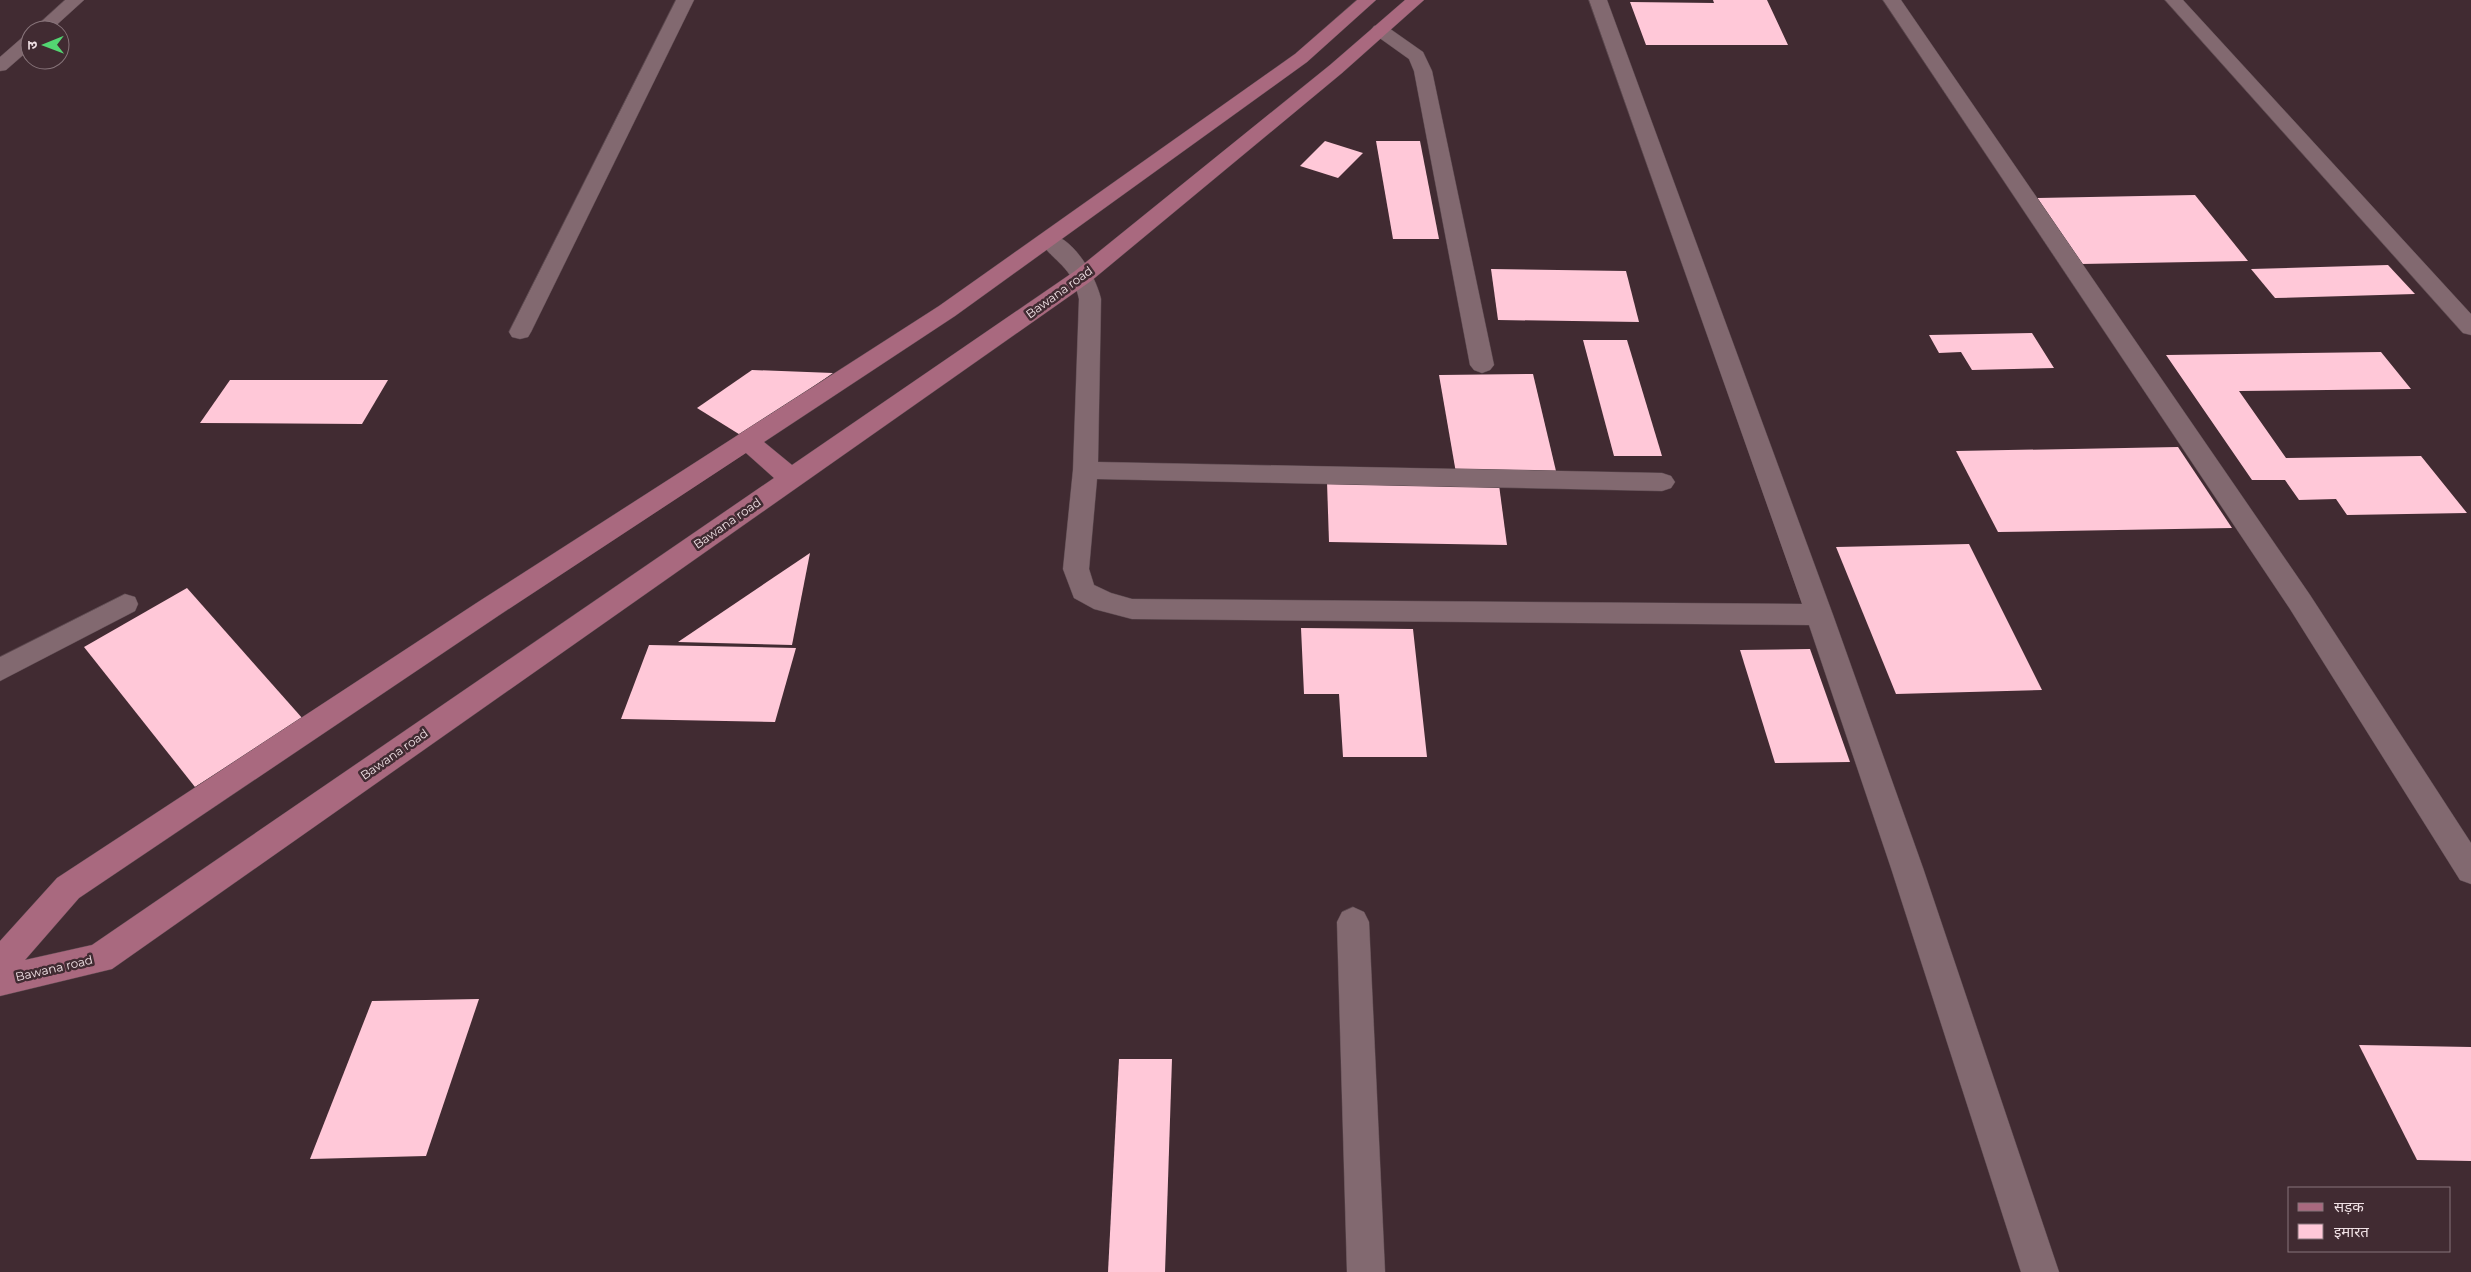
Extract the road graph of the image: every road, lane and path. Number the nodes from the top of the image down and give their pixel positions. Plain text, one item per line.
1 (75, 0) edge
2 (685, 0) edge
3 (1367, 0) edge
4 (1415, 0) edge
5 (1598, 0) edge
6 (1892, 0) edge
7 (2174, 0) edge
8 (52, 20) edge
9 (1380, 30) junction
10 (20, 49) edge
11 (0, 66) edge
12 (1049, 239) junction
13 (1083, 276) junction
14 (2471, 328) edge
15 (520, 332) dead end
16 (1482, 365) dead end
17 (747, 441) junction
18 (1085, 470) junction
19 (791, 478) junction
20 (1662, 482) dead end
21 (125, 604) dead end
22 (1819, 615) junction
23 (0, 670) edge
24 (2471, 870) edge
25 (1353, 922) dead end
26 (0, 965) edge
27 (0, 981) edge
28 (1366, 1272) edge
29 (2040, 1272) edge

1 - 8 street
2 - 15 street
3 - 12 main road, Bawana road
4 - 9 main road, Bawana road
5 - 22 street
6 - 24 street
7 - 14 street
9 - 13 main road, Bawana road
9 - 16 street
10 - 11 street
12 - 13 street
12 - 17 main road, Bawana road
13 - 18 street
13 - 19 main road, Bawana road
17 - 19 main road
17 - 26 main road, Bawana road
18 - 20 street
18 - 22 street
19 - 27 main road, Bawana road
21 - 23 street
22 - 29 street
25 - 28 street

